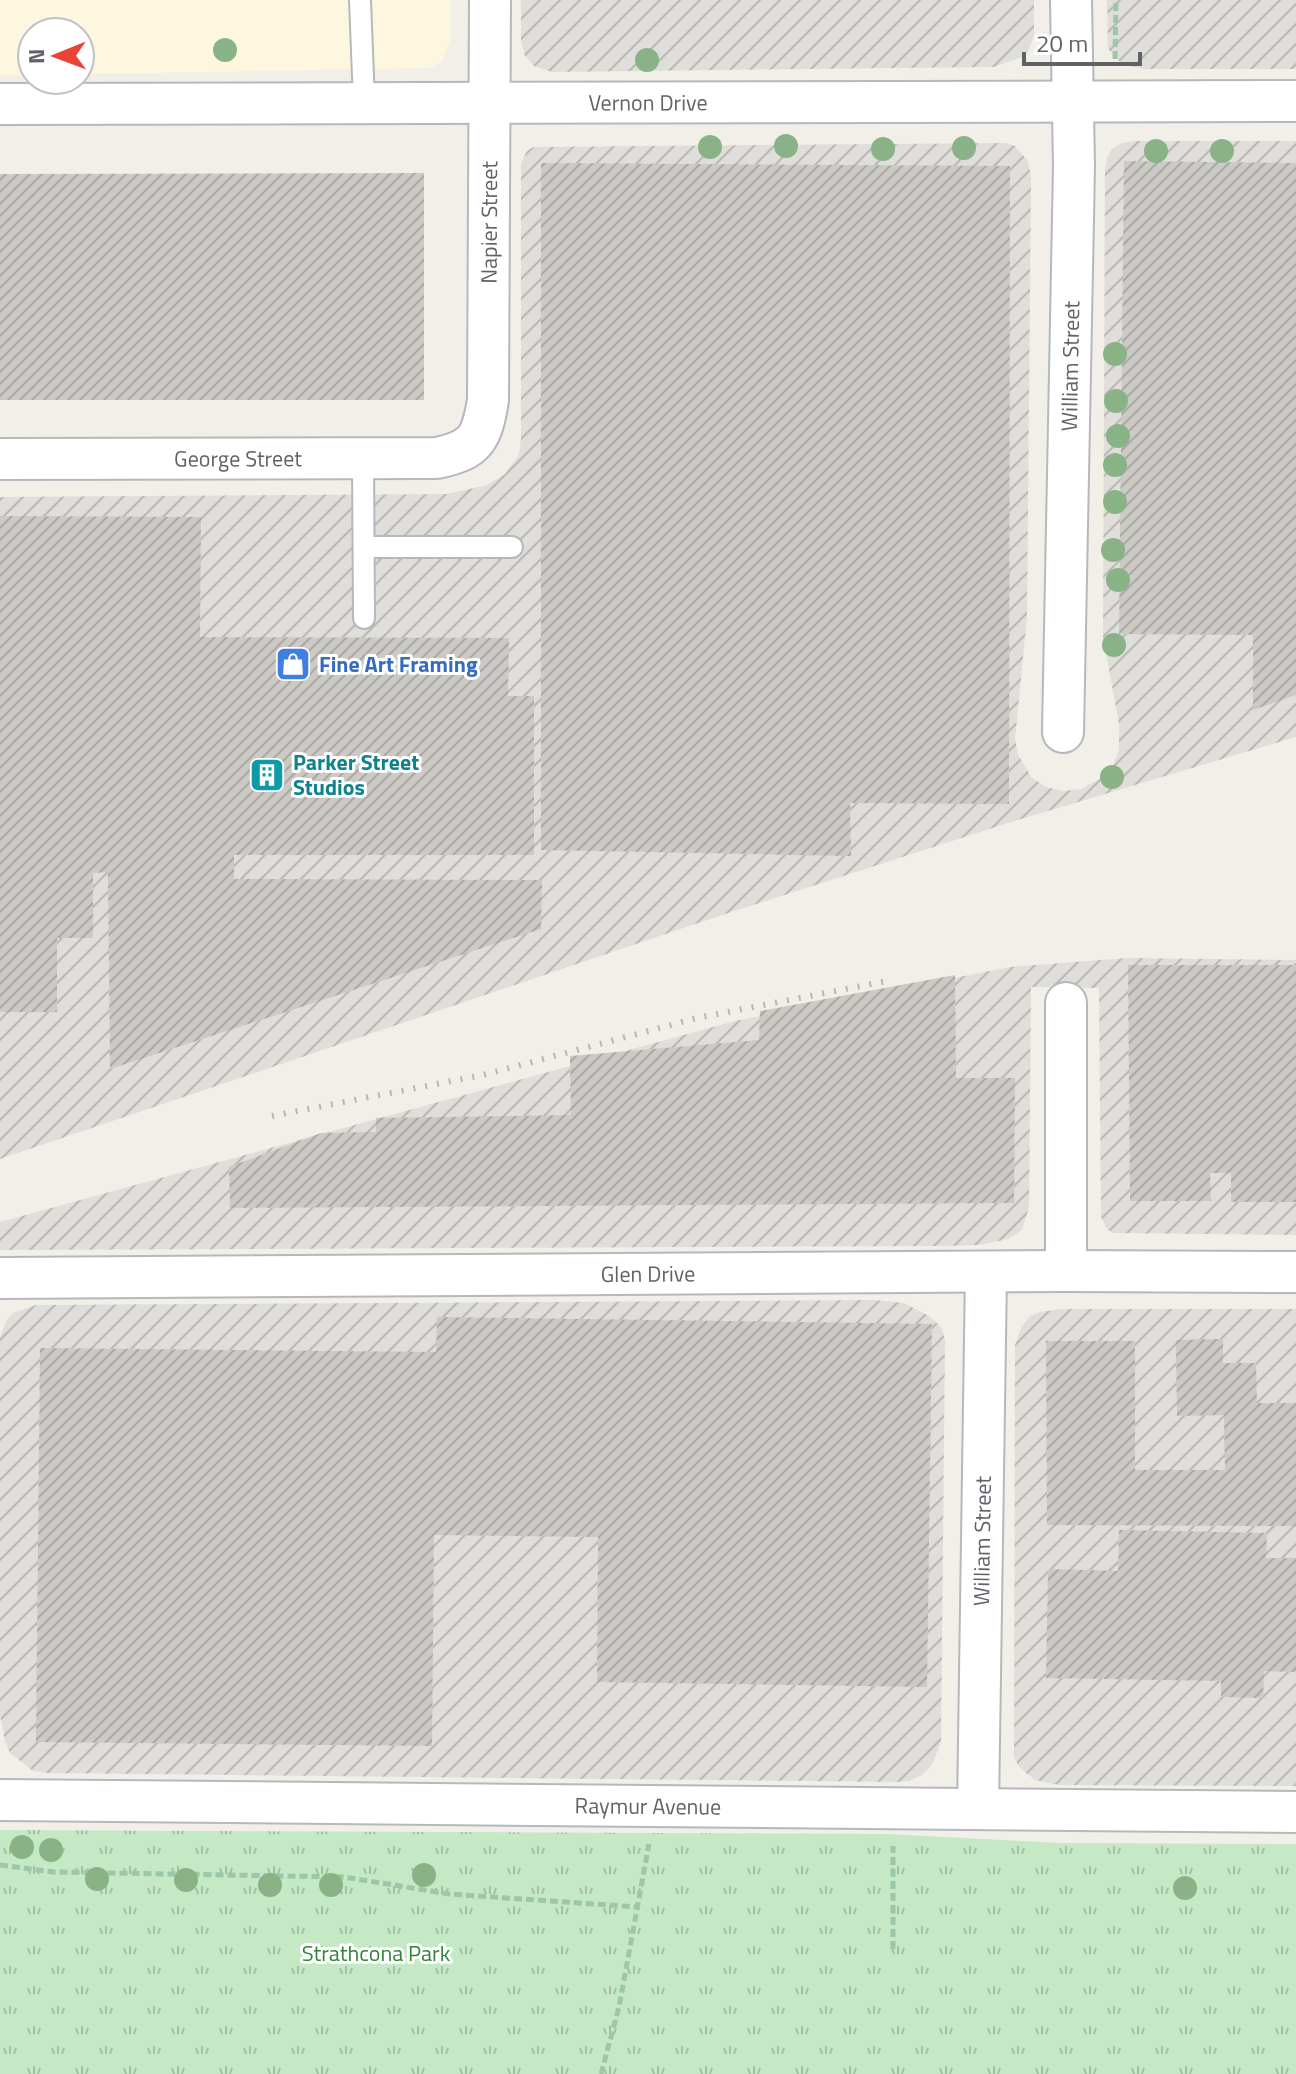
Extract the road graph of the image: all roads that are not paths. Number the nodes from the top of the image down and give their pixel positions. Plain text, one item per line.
1 (360, 0) edge
2 (490, 0) edge
3 (1071, 0) edge
4 (1296, 101) edge
5 (364, 102) junction
6 (489, 102) junction
7 (1073, 102) junction
8 (0, 104) edge
9 (474, 443) joint
10 (0, 459) edge
11 (363, 459) junction
12 (364, 547) junction
13 (512, 547) dead end
14 (364, 618) dead end
15 (1063, 732) dead end
16 (1066, 1003) dead end
17 (1066, 1271) junction
18 (986, 1272) junction
19 (1296, 1272) edge
20 (0, 1278) edge
21 (0, 1800) edge
22 (978, 1809) junction
23 (1296, 1812) edge

1 - 5 lane
2 - 6 street, Napier Street
3 - 7 street, William Street
4 - 7 street, Vernon Drive
5 - 6 street, Vernon Drive
5 - 8 street, Vernon Drive
6 - 7 street, Vernon Drive
6 - 9 street, Napier Street
7 - 15 street, William Street
9 - 11 street, George Street
10 - 11 street, George Street
11 - 12 lane
12 - 13 lane
12 - 14 lane
16 - 17 street
17 - 18 street, Glen Drive
17 - 19 street, Glen Drive
18 - 20 street, Glen Drive
18 - 22 street, William Street
21 - 22 street, Raymur Avenue
22 - 23 street, Raymur Avenue

